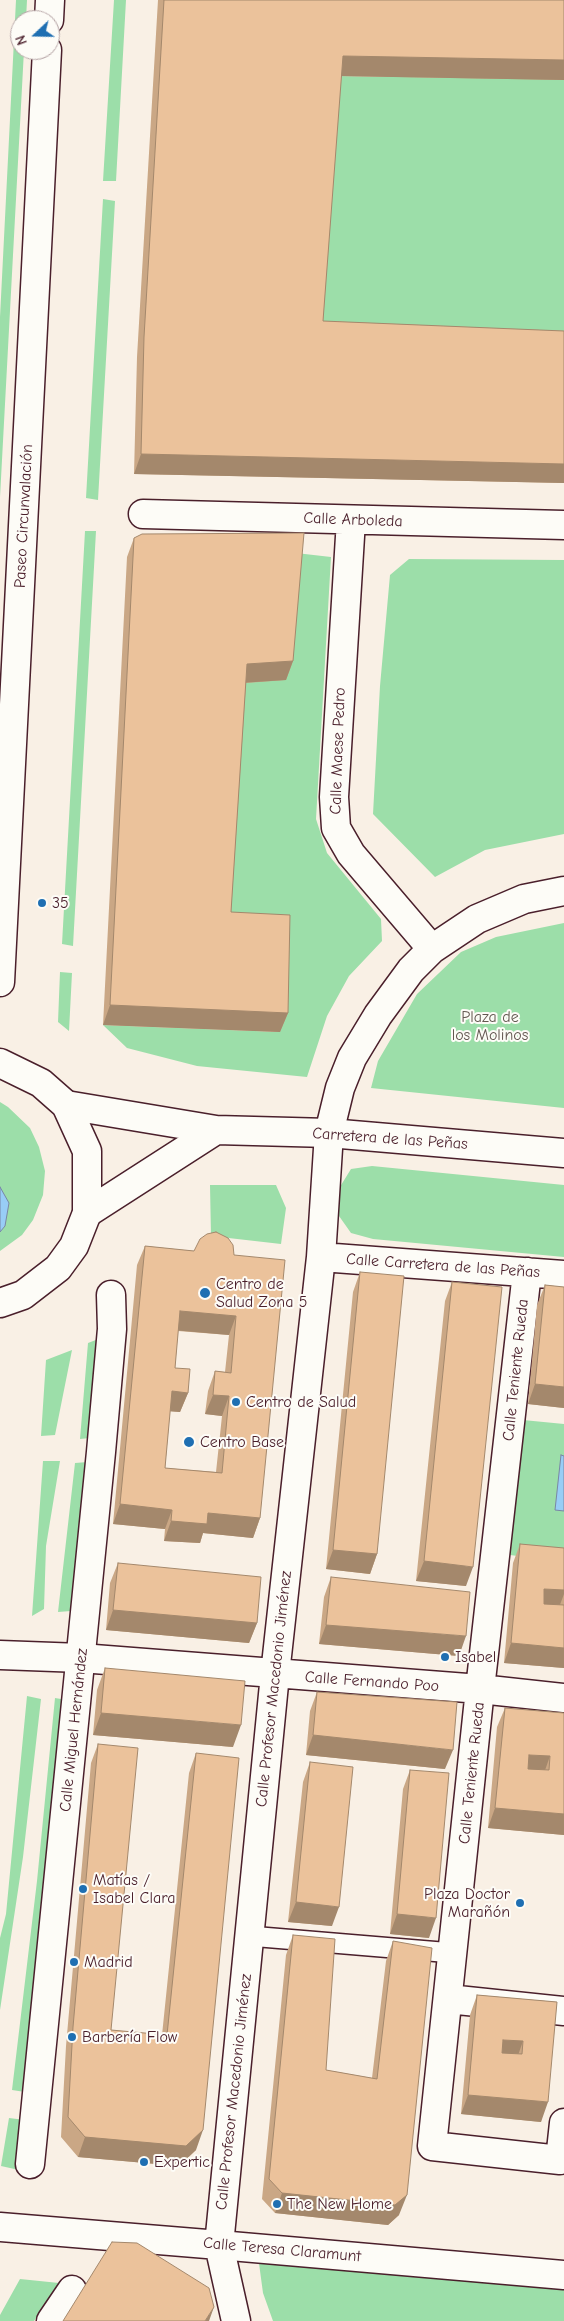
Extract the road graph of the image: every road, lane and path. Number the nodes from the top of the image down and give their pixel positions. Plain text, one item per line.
1 (46, 60) edge
2 (143, 514) dead end
3 (351, 520) junction
4 (564, 525) edge
5 (564, 891) edge
6 (432, 949) junction
7 (0, 982) edge
8 (2, 1059) edge
9 (66, 1105) junction
10 (216, 1130) junction
11 (329, 1133) junction
12 (564, 1153) edge
13 (87, 1213) junction
14 (321, 1257) junction
15 (527, 1272) junction
16 (564, 1275) edge
17 (111, 1295) dead end
18 (0, 1303) edge
19 (0, 1654) edge
20 (81, 1658) junction
21 (275, 1674) junction
22 (480, 1689) junction
23 (564, 1698) edge
24 (249, 1936) junction
25 (453, 1953) junction
26 (448, 1999) junction
27 (564, 2011) edge
28 (564, 2123) edge
29 (30, 2164) dead end
30 (0, 2227) edge
31 (219, 2245) junction
32 (564, 2275) edge
33 (72, 2290) dead end
34 (51, 2321) edge
35 (236, 2321) edge

1 - 7 street, Paseo Circunvalación
2 - 3 street, Calle Arboleda
3 - 4 street, Calle Arboleda
3 - 6 street, Calle Maese Pedro
5 - 6 street
6 - 11 street
8 - 9 street
9 - 10 street, Carretera de las Peñas
9 - 13 street
10 - 11 street, Carretera de las Peñas
10 - 13 street
11 - 12 street, Carretera de las Peñas
11 - 14 street, Calle Profesor Macedonio Jiménez
13 - 18 street
14 - 15 street, Calle Carretera de las Peñas
14 - 21 street, Calle Profesor Macedonio Jiménez
15 - 16 street, Calle Carretera de las Peñas
15 - 22 street, Calle Teniente Rueda
17 - 20 street, Calle Miguel Hernández
19 - 20 street, Calle Fernando Poo
20 - 21 street, Calle Fernando Poo
20 - 29 street, Calle Miguel Hernández
21 - 22 street, Calle Fernando Poo
21 - 24 street, Calle Profesor Macedonio Jiménez
22 - 23 street, Calle Fernando Poo
22 - 25 street, Calle Teniente Rueda
24 - 25 lane
24 - 31 street, Calle Profesor Macedonio Jiménez
25 - 26 street, Calle Teniente Rueda
26 - 27 street
26 - 28 street, Calle Teniente Rueda
30 - 31 street, Calle Teresa Claramunt
31 - 32 street, Calle Teresa Claramunt
31 - 35 street, Calle Profesor Macedonio Jiménez
33 - 34 street

